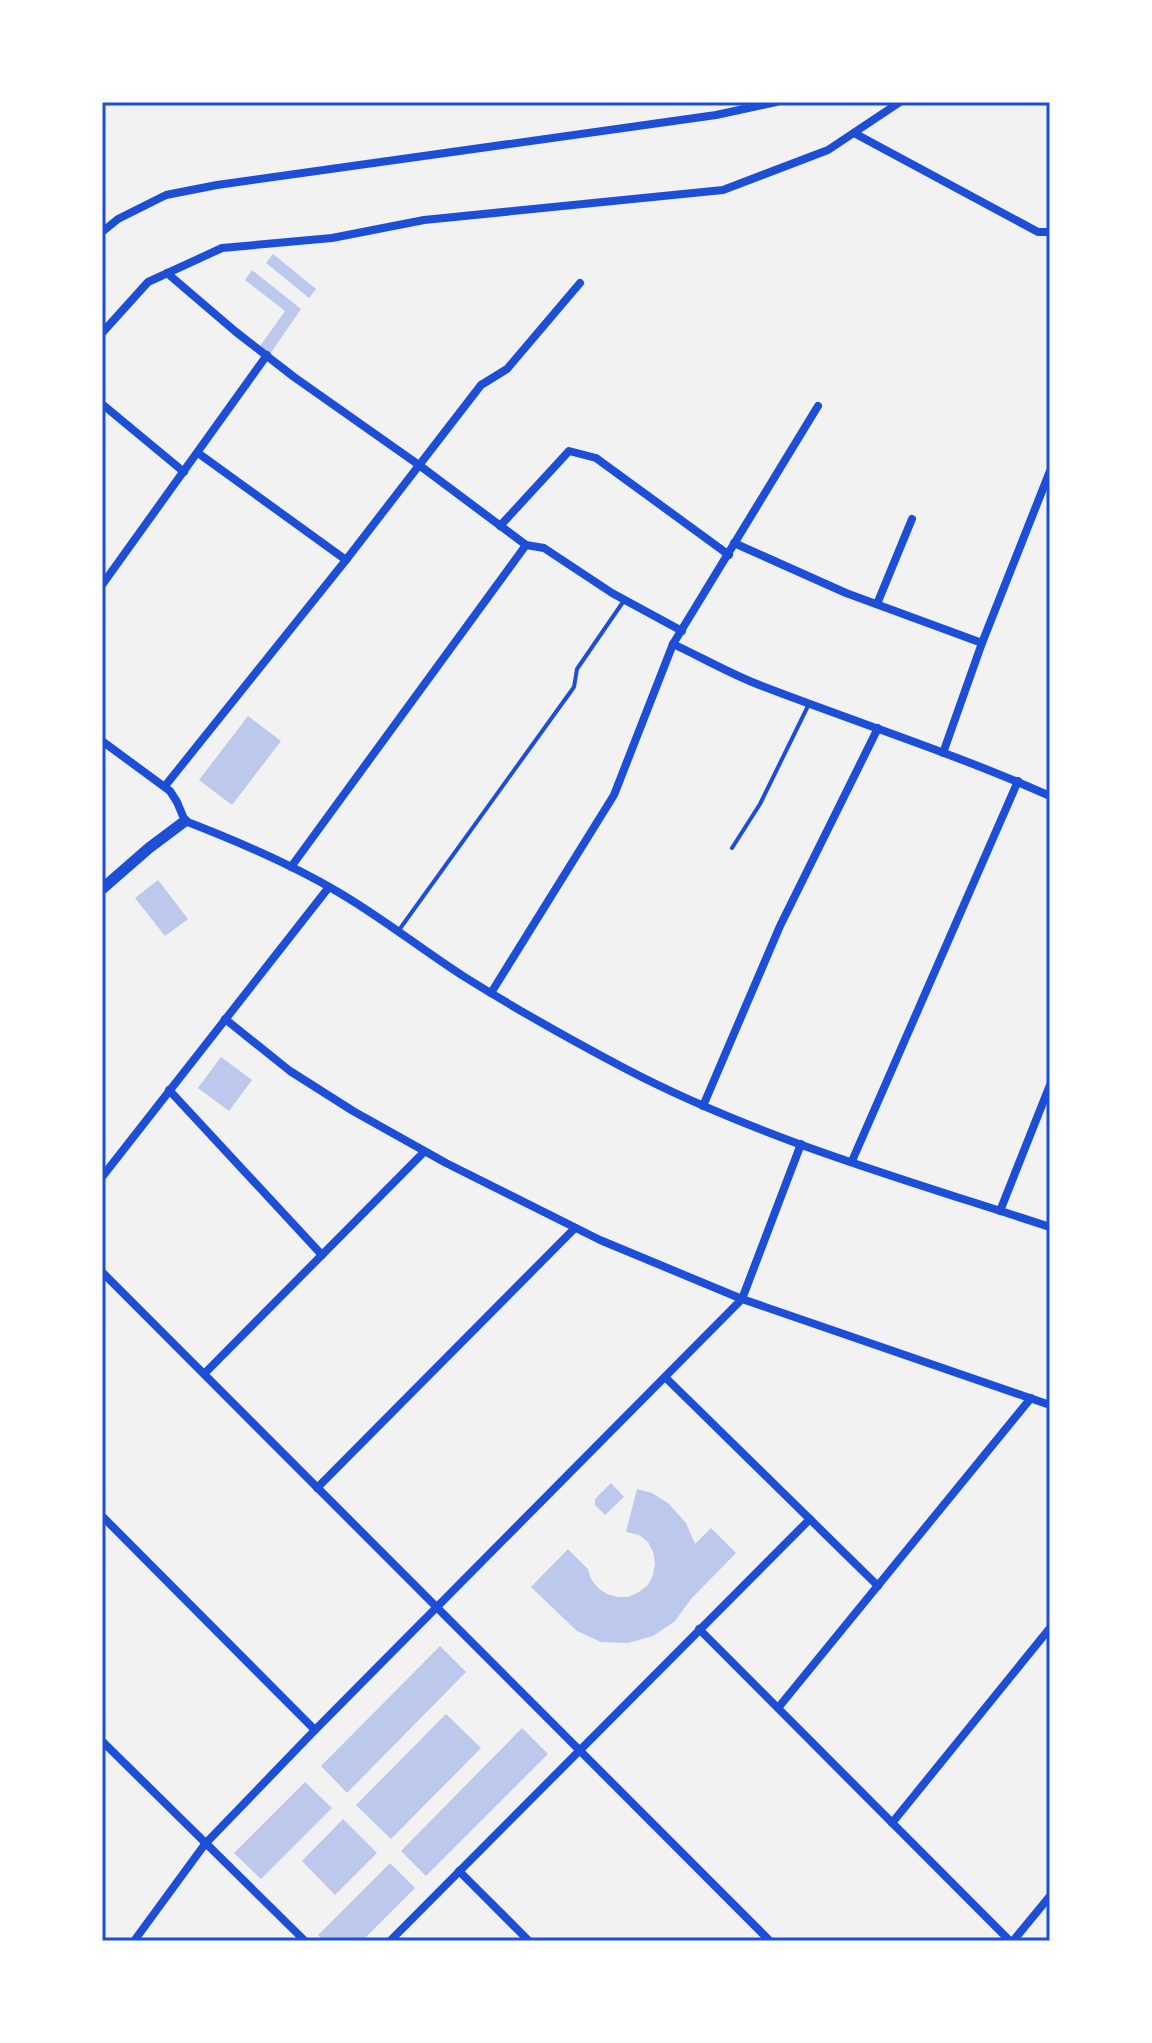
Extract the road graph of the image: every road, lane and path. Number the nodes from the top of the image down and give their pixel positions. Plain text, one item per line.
1 (776, 102) edge
2 (900, 102) edge
3 (854, 133) junction
4 (102, 232) edge
5 (1050, 232) edge
6 (167, 273) junction
7 (580, 283) dead end
8 (102, 333) edge
9 (267, 355) junction
10 (102, 404) edge
11 (818, 406) dead end
12 (198, 453) junction
13 (419, 465) junction
14 (1050, 471) edge
15 (184, 472) junction
16 (912, 519) dead end
17 (500, 526) junction
18 (734, 543) junction
19 (526, 545) junction
20 (729, 555) junction
21 (346, 560) junction
22 (102, 585) edge
23 (624, 600) junction
24 (877, 604) junction
25 (682, 631) junction
26 (982, 643) junction
27 (673, 644) junction
28 (809, 703) junction
29 (878, 728) junction
30 (102, 741) edge
31 (943, 753) junction
32 (1018, 781) junction
33 (165, 786) junction
34 (1050, 796) edge
35 (185, 821) junction
36 (732, 848) dead end
37 (291, 867) junction
38 (329, 887) junction
39 (102, 889) edge
40 (397, 932) junction
41 (491, 993) junction
42 (225, 1019) junction
43 (1050, 1085) edge
44 (169, 1090) junction
45 (703, 1106) junction
46 (801, 1144) junction
47 (424, 1152) junction
48 (852, 1161) junction
49 (102, 1177) edge
50 (1000, 1211) junction
51 (1050, 1227) edge
52 (575, 1228) junction
53 (322, 1255) junction
54 (102, 1272) edge
55 (742, 1299) junction
56 (204, 1374) junction
57 (665, 1377) junction
58 (1031, 1398) junction
59 (1050, 1405) edge
60 (317, 1488) junction
61 (102, 1516) edge
62 (810, 1519) junction
63 (878, 1586) junction
64 (437, 1607) junction
65 (1050, 1628) edge
66 (699, 1629) junction
67 (778, 1708) junction
68 (315, 1730) junction
69 (102, 1741) edge
70 (579, 1750) junction
71 (892, 1823) junction
72 (205, 1844) junction
73 (459, 1871) junction
74 (1050, 1896) edge
75 (134, 1941) edge
76 (305, 1941) edge
77 (390, 1941) edge
78 (529, 1941) edge
79 (770, 1941) edge
80 (1012, 1941) edge

1 - 4 street
2 - 3 street
3 - 5 street
3 - 6 street
6 - 8 street
6 - 9 street
7 - 13 street
9 - 12 street
9 - 13 street
10 - 15 street
11 - 18 street
12 - 15 street
12 - 21 street
13 - 17 street
13 - 21 street
14 - 26 street
15 - 22 street
16 - 24 street
17 - 19 street
17 - 20 street
18 - 20 street
18 - 24 street
19 - 23 street
19 - 37 street
20 - 25 street
21 - 33 street
23 - 25 street
23 - 40 lane
24 - 26 street
25 - 27 street
26 - 31 street
27 - 28 street
27 - 41 street
28 - 29 street
28 - 36 lane
29 - 31 street
29 - 45 street
30 - 33 street
31 - 32 street
32 - 34 street
32 - 48 street
33 - 35 street
35 - 37 street
35 - 39 street
37 - 38 street
38 - 40 street
38 - 42 street
40 - 41 street
41 - 45 street
42 - 44 street
42 - 47 street
43 - 50 street
44 - 49 street
44 - 53 street
45 - 46 street
46 - 48 street
46 - 55 street
47 - 52 street
47 - 53 street
48 - 50 street
50 - 51 street
52 - 55 street
52 - 60 street
53 - 56 street
54 - 56 street
55 - 57 street
55 - 58 street
56 - 60 street
57 - 62 street
57 - 64 street
58 - 59 street
58 - 63 street
60 - 64 street
61 - 68 street
62 - 63 street
62 - 66 street
63 - 67 street
64 - 68 street
64 - 70 street
65 - 71 street
66 - 67 street
66 - 70 street
67 - 71 street
68 - 72 street
69 - 72 street
70 - 73 street
70 - 79 street
71 - 80 street
72 - 75 street
72 - 76 street
73 - 77 street
73 - 78 street
74 - 80 street

